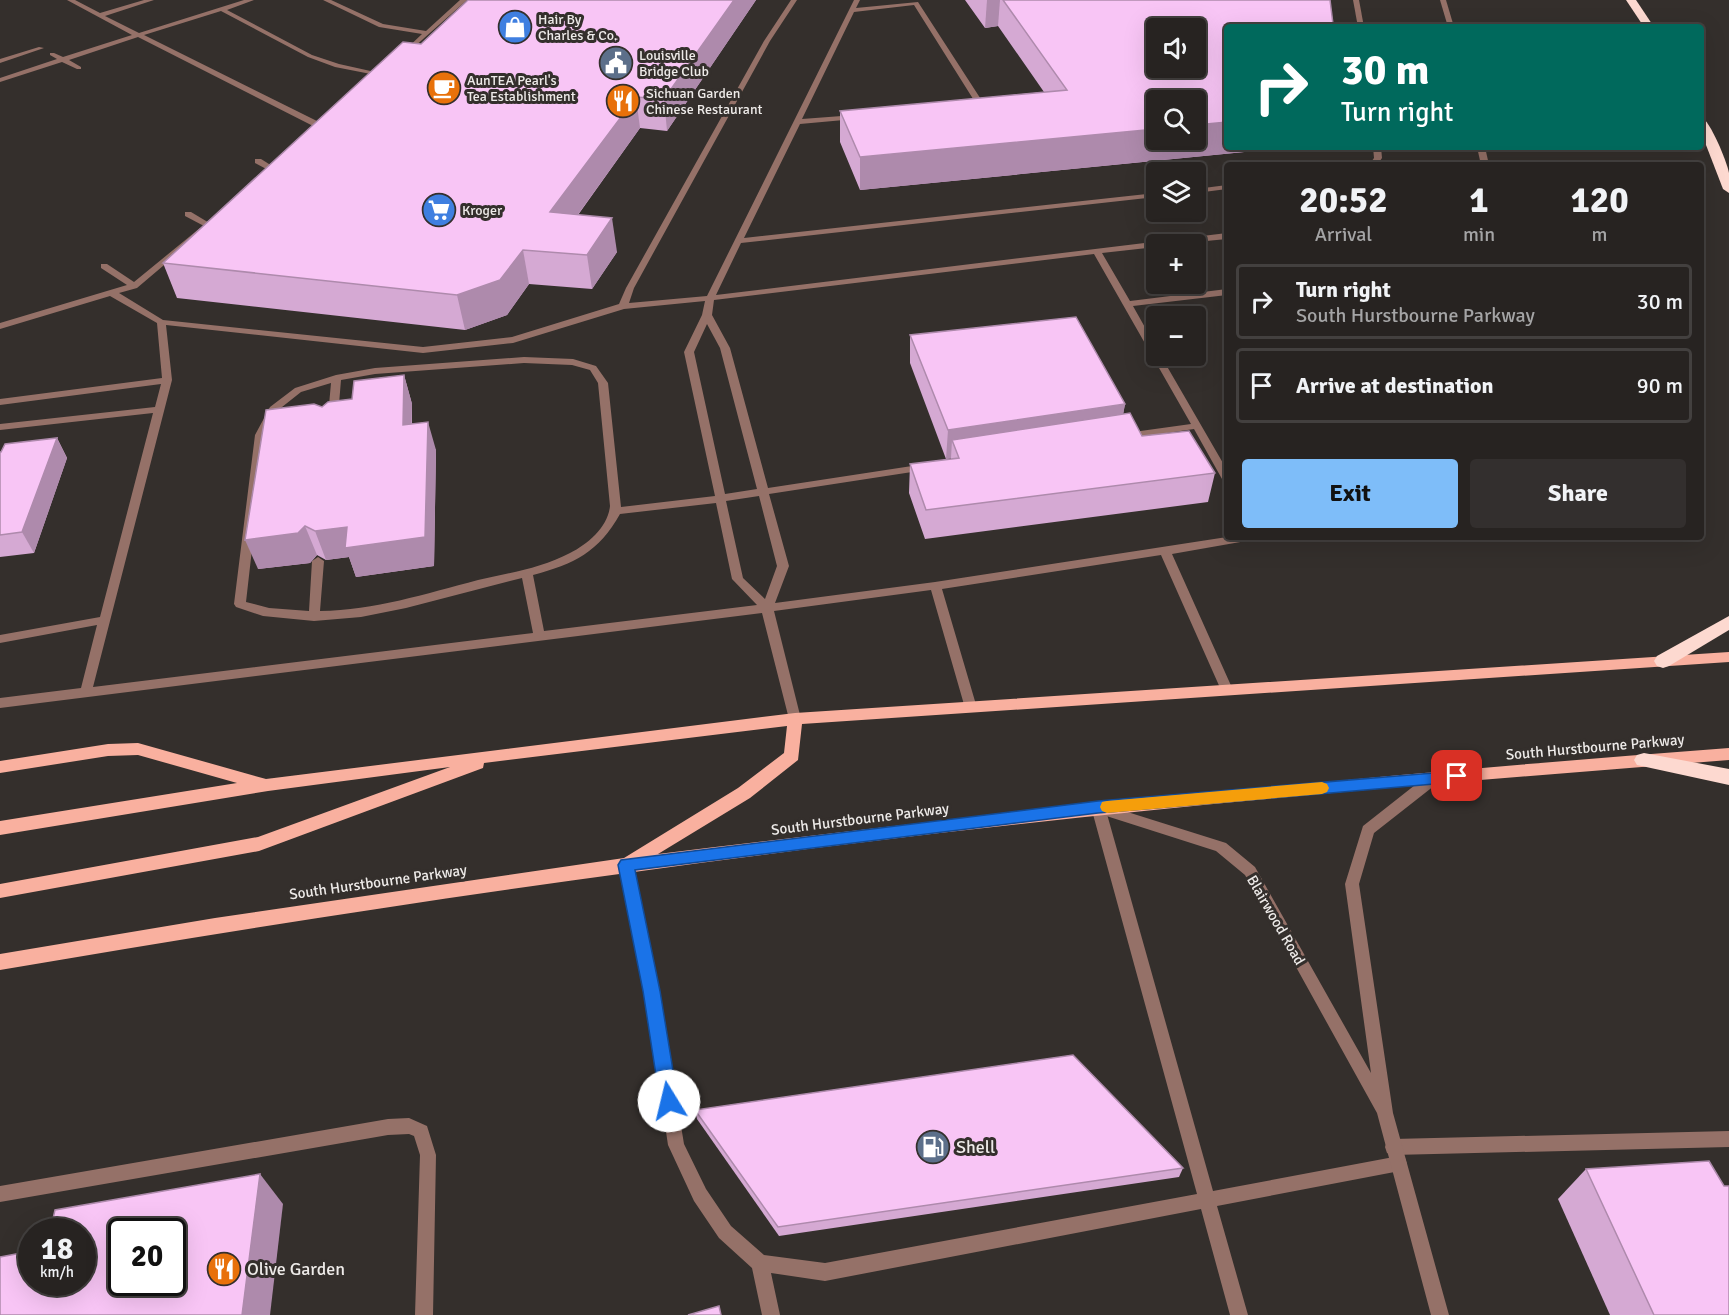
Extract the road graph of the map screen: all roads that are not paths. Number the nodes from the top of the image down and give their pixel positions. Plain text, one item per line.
1 (70, 0) edge
2 (152, 0) edge
3 (251, 0) edge
4 (326, 0) edge
5 (462, 0) edge
6 (794, 0) edge
7 (857, 0) edge
8 (1356, 0) edge
9 (1443, 0) edge
10 (1632, 0) edge
11 (221, 9) junction
12 (852, 10) junction
13 (100, 15) junction
14 (1360, 24) edge
15 (1450, 24) edge
16 (1647, 24) edge
17 (427, 33) junction
18 (138, 35) junction
19 (41, 48) dead end
20 (52, 54) dead end
21 (62, 60) junction
22 (396, 60) edge
23 (0, 61) edge
24 (389, 67) edge
25 (79, 68) dead end
26 (381, 74) junction
27 (0, 80) edge
28 (373, 82) edge
29 (957, 107) edge
30 (865, 116) edge
31 (331, 120) edge
32 (796, 122) junction
33 (1704, 126) edge
34 (322, 127) junction
35 (314, 134) edge
36 (258, 161) dead end
37 (281, 162) edge
38 (273, 169) junction
39 (265, 176) edge
40 (1224, 187) edge
41 (1729, 189) edge
42 (1206, 190) edge
43 (1146, 196) edge
44 (188, 214) dead end
45 (216, 217) edge
46 (207, 224) junction
47 (1224, 236) edge
48 (738, 241) junction
49 (1096, 251) junction
50 (104, 266) dead end
51 (134, 286) junction
52 (112, 293) junction
53 (1224, 295) edge
54 (710, 298) junction
55 (1127, 304) junction
56 (623, 306) junction
57 (707, 315) junction
58 (161, 322) junction
59 (1, 325) edge
60 (336, 378) junction
61 (167, 380) junction
62 (0, 402) edge
63 (158, 411) junction
64 (1196, 426) junction
65 (0, 427) edge
66 (331, 432) edge
67 (1114, 438) edge
68 (938, 465) edge
69 (1224, 474) edge
70 (763, 492) junction
71 (716, 499) junction
72 (616, 511) junction
73 (1227, 540) edge
74 (1165, 550) junction
75 (318, 561) edge
76 (527, 573) junction
77 (935, 586) junction
78 (767, 608) junction
79 (314, 617) junction
80 (104, 620) junction
81 (1729, 622) edge
82 (539, 634) junction
83 (0, 639) edge
84 (1729, 657) edge
85 (1663, 661) junction
86 (1227, 690) junction
87 (86, 692) junction
88 (0, 703) edge
89 (971, 708) junction
90 (795, 719) junction
91 (505, 754) junction
92 (1729, 754) edge
93 (1644, 760) junction
94 (0, 767) edge
95 (1729, 777) edge
96 (1434, 778) junction
97 (268, 785) junction
98 (1098, 807) junction
99 (0, 828) edge
100 (626, 865) junction
101 (0, 891) edge
102 (0, 962) edge
103 (1385, 1113) junction
104 (1729, 1139) edge
105 (1393, 1148) junction
106 (1399, 1164) junction
107 (0, 1194) edge
108 (1208, 1200) junction
109 (760, 1263) junction
110 (424, 1315) edge
111 (771, 1315) edge
112 (1239, 1315) edge
113 (1440, 1315) edge

1 - 13 street
2 - 13 street
3 - 11 street
4 - 17 street
5 - 17 street
6 - 56 street
7 - 12 street
8 - 14 street
9 - 15 street
10 - 16 highway
11 - 18 street
11 - 26 street
12 - 29 street
12 - 32 street
13 - 18 street
17 - 22 street
18 - 21 street
18 - 34 street
19 - 23 street
20 - 21 street
21 - 25 street
21 - 27 street
24 - 26 street
26 - 28 street
30 - 32 street
31 - 34 street
32 - 48 street
33 - 41 highway
34 - 35 street
36 - 38 street
37 - 38 street
38 - 39 street
40 - 42 street
43 - 48 street
44 - 46 street
45 - 46 street
46 - 51 street
47 - 49 street
48 - 54 street
49 - 54 street
49 - 55 street
50 - 51 street
51 - 52 street
52 - 58 street
52 - 59 street
53 - 55 street
54 - 56 street
54 - 57 street
55 - 64 street
56 - 58 street
57 - 70 street
57 - 71 street
58 - 61 street
60 - 66 street
60 - 72 street
60 - 79 street
61 - 62 street
61 - 63 street
63 - 65 street
63 - 80 street
64 - 67 street
64 - 69 street
68 - 70 street
70 - 71 street
70 - 78 street
71 - 72 street
71 - 78 street
72 - 76 street
73 - 74 street
74 - 77 street
74 - 86 street
75 - 79 street
76 - 79 street
76 - 82 street
77 - 78 street
77 - 89 street
78 - 82 street
78 - 90 street
80 - 83 street
80 - 87 street
81 - 85 highway
82 - 87 street
84 - 85 main road
85 - 86 main road
86 - 89 main road
87 - 88 street
89 - 90 main road
90 - 91 main road
90 - 100 main road
91 - 97 main road
91 - 101 main road
92 - 93 main road, South Hurstbourne Parkway
93 - 95 highway
93 - 96 main road, South Hurstbourne Parkway
94 - 97 main road
96 - 98 main road, South Hurstbourne Parkway
96 - 103 street, Blairwood Road
97 - 99 main road
98 - 100 main road, South Hurstbourne Parkway
98 - 103 street, Blairwood Road
98 - 108 street
100 - 102 main road, South Hurstbourne Parkway
100 - 109 street
103 - 105 street, Blairwood Road
104 - 105 street
105 - 106 street, Blairwood Road
106 - 108 street
106 - 113 street, Blairwood Road
107 - 110 street
108 - 109 street
108 - 112 street
109 - 111 street

